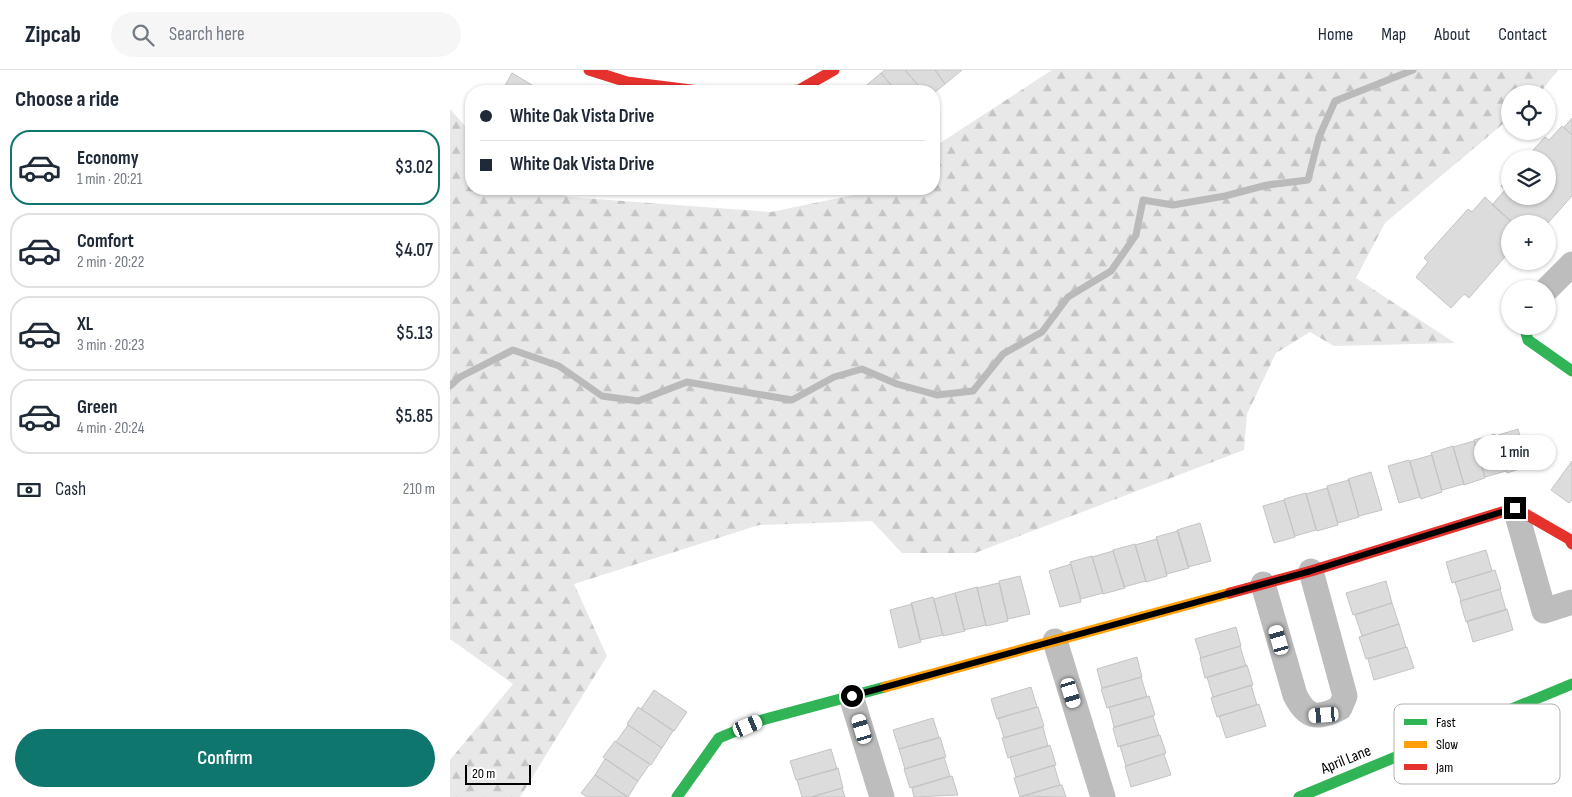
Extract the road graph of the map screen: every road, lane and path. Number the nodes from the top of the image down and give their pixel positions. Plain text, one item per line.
1 (589, 70) edge
2 (834, 70) edge
3 (627, 76) edge
4 (670, 85) edge
5 (808, 85) edge
6 (1572, 264) edge
7 (1556, 280) edge
8 (1527, 335) edge
9 (1572, 371) edge
10 (1515, 508) junction
11 (1572, 544) edge
12 (1311, 571) junction
13 (1264, 584) junction
14 (1572, 602) edge
15 (1055, 641) junction
16 (1572, 684) edge
17 (852, 696) junction
18 (1524, 704) edge
19 (1394, 758) edge
20 (677, 797) edge
21 (882, 797) edge
22 (1103, 797) edge
23 (1299, 797) edge

1 - 3 street
2 - 5 street
3 - 4 street
6 - 7 street
8 - 9 street
10 - 11 street
10 - 12 street
10 - 14 street
12 - 13 street
12 - 13 street
13 - 15 street
15 - 17 street
15 - 22 street
16 - 18 street, April Lane
17 - 20 street
17 - 21 street
19 - 23 street, April Lane

